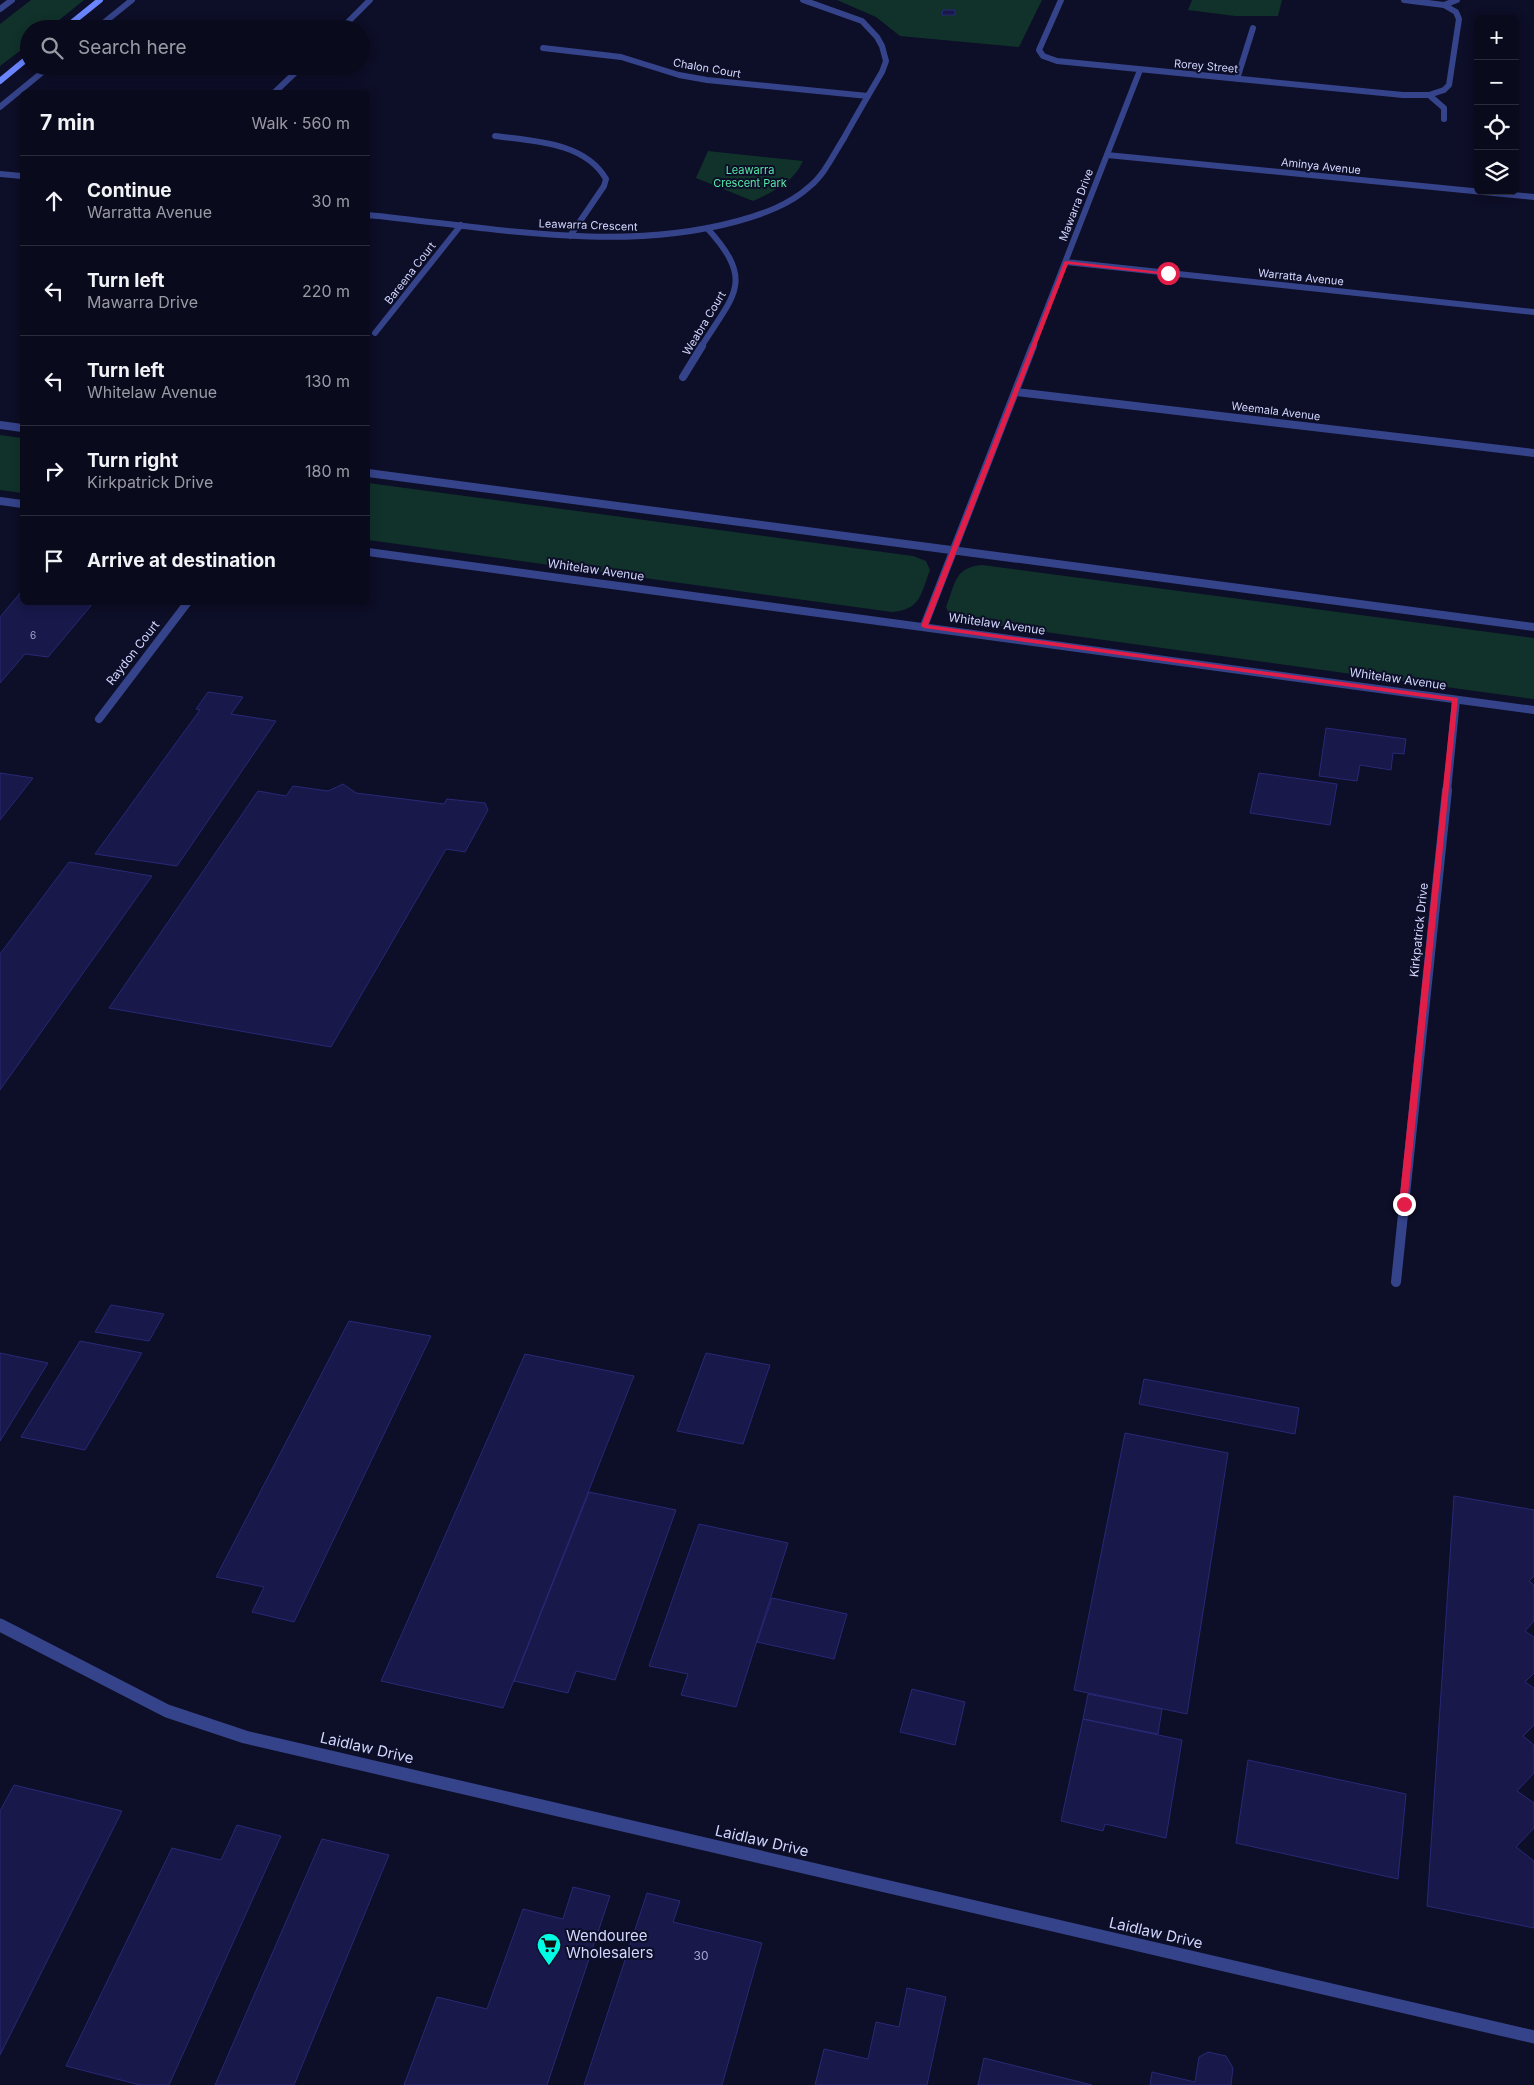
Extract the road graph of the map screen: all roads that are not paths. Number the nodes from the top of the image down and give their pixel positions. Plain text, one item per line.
1 (12, 0) edge
2 (100, 0) edge
3 (132, 0) edge
4 (370, 0) edge
5 (803, 0) edge
6 (1061, 0) edge
7 (1404, 0) edge
8 (1457, 0) edge
9 (1444, 5) junction
10 (0, 9) edge
11 (75, 20) edge
12 (107, 20) edge
13 (349, 20) edge
14 (1253, 28) dead end
15 (543, 48) dead end
16 (20, 64) edge
17 (1140, 70) junction
18 (39, 75) edge
19 (293, 75) edge
20 (1237, 79) junction
21 (0, 80) edge
22 (21, 90) edge
23 (277, 90) edge
24 (20, 91) edge
25 (1429, 95) junction
26 (868, 96) junction
27 (0, 107) edge
28 (1444, 119) dead end
29 (495, 136) dead end
30 (1107, 155) junction
31 (0, 174) edge
32 (20, 176) edge
33 (1534, 197) edge
34 (370, 215) edge
35 (461, 225) junction
36 (707, 228) junction
37 (570, 236) junction
38 (1066, 262) junction
39 (1534, 312) edge
40 (376, 333) dead end
41 (683, 376) dead end
42 (1016, 392) junction
43 (0, 425) edge
44 (20, 428) edge
45 (1534, 453) edge
46 (370, 473) edge
47 (0, 501) edge
48 (20, 504) edge
49 (952, 550) junction
50 (370, 552) edge
51 (186, 605) edge
52 (924, 626) junction
53 (1534, 627) edge
54 (1456, 700) junction
55 (1534, 710) edge
56 (99, 719) dead end
57 (1396, 1282) dead end
58 (0, 1626) edge
59 (1534, 2037) edge

1 - 10 street
2 - 11 main road
3 - 12 street
4 - 13 street
5 - 26 street, Leawarra Crescent
6 - 17 street, Rorey Street
7 - 9 street
8 - 9 street
9 - 25 street
14 - 20 street
15 - 26 street, Chalon Court
16 - 21 main road
17 - 20 street, Rorey Street
17 - 30 street, Mawarra Drive
18 - 22 street
19 - 23 street
20 - 25 street, Rorey Street
24 - 27 street
25 - 28 street
26 - 36 street, Leawarra Crescent
29 - 37 street
30 - 33 street, Aminya Avenue
30 - 38 street, Mawarra Drive
31 - 32 street
34 - 35 street, Leawarra Crescent
35 - 37 street, Leawarra Crescent
35 - 40 street, Bareena Court
36 - 37 street, Leawarra Crescent
36 - 41 street, Weabra Court
38 - 39 street, Warratta Avenue
38 - 42 street, Mawarra Drive
42 - 45 street, Weemala Avenue
42 - 49 street, Mawarra Drive
43 - 44 street
46 - 49 street
47 - 48 street
49 - 52 street, Mawarra Drive
49 - 53 street
50 - 52 street, Whitelaw Avenue
51 - 56 street, Raydon Court
52 - 54 street, Whitelaw Avenue
54 - 55 street, Whitelaw Avenue
54 - 57 street, Kirkpatrick Drive
58 - 59 street, Laidlaw Drive

